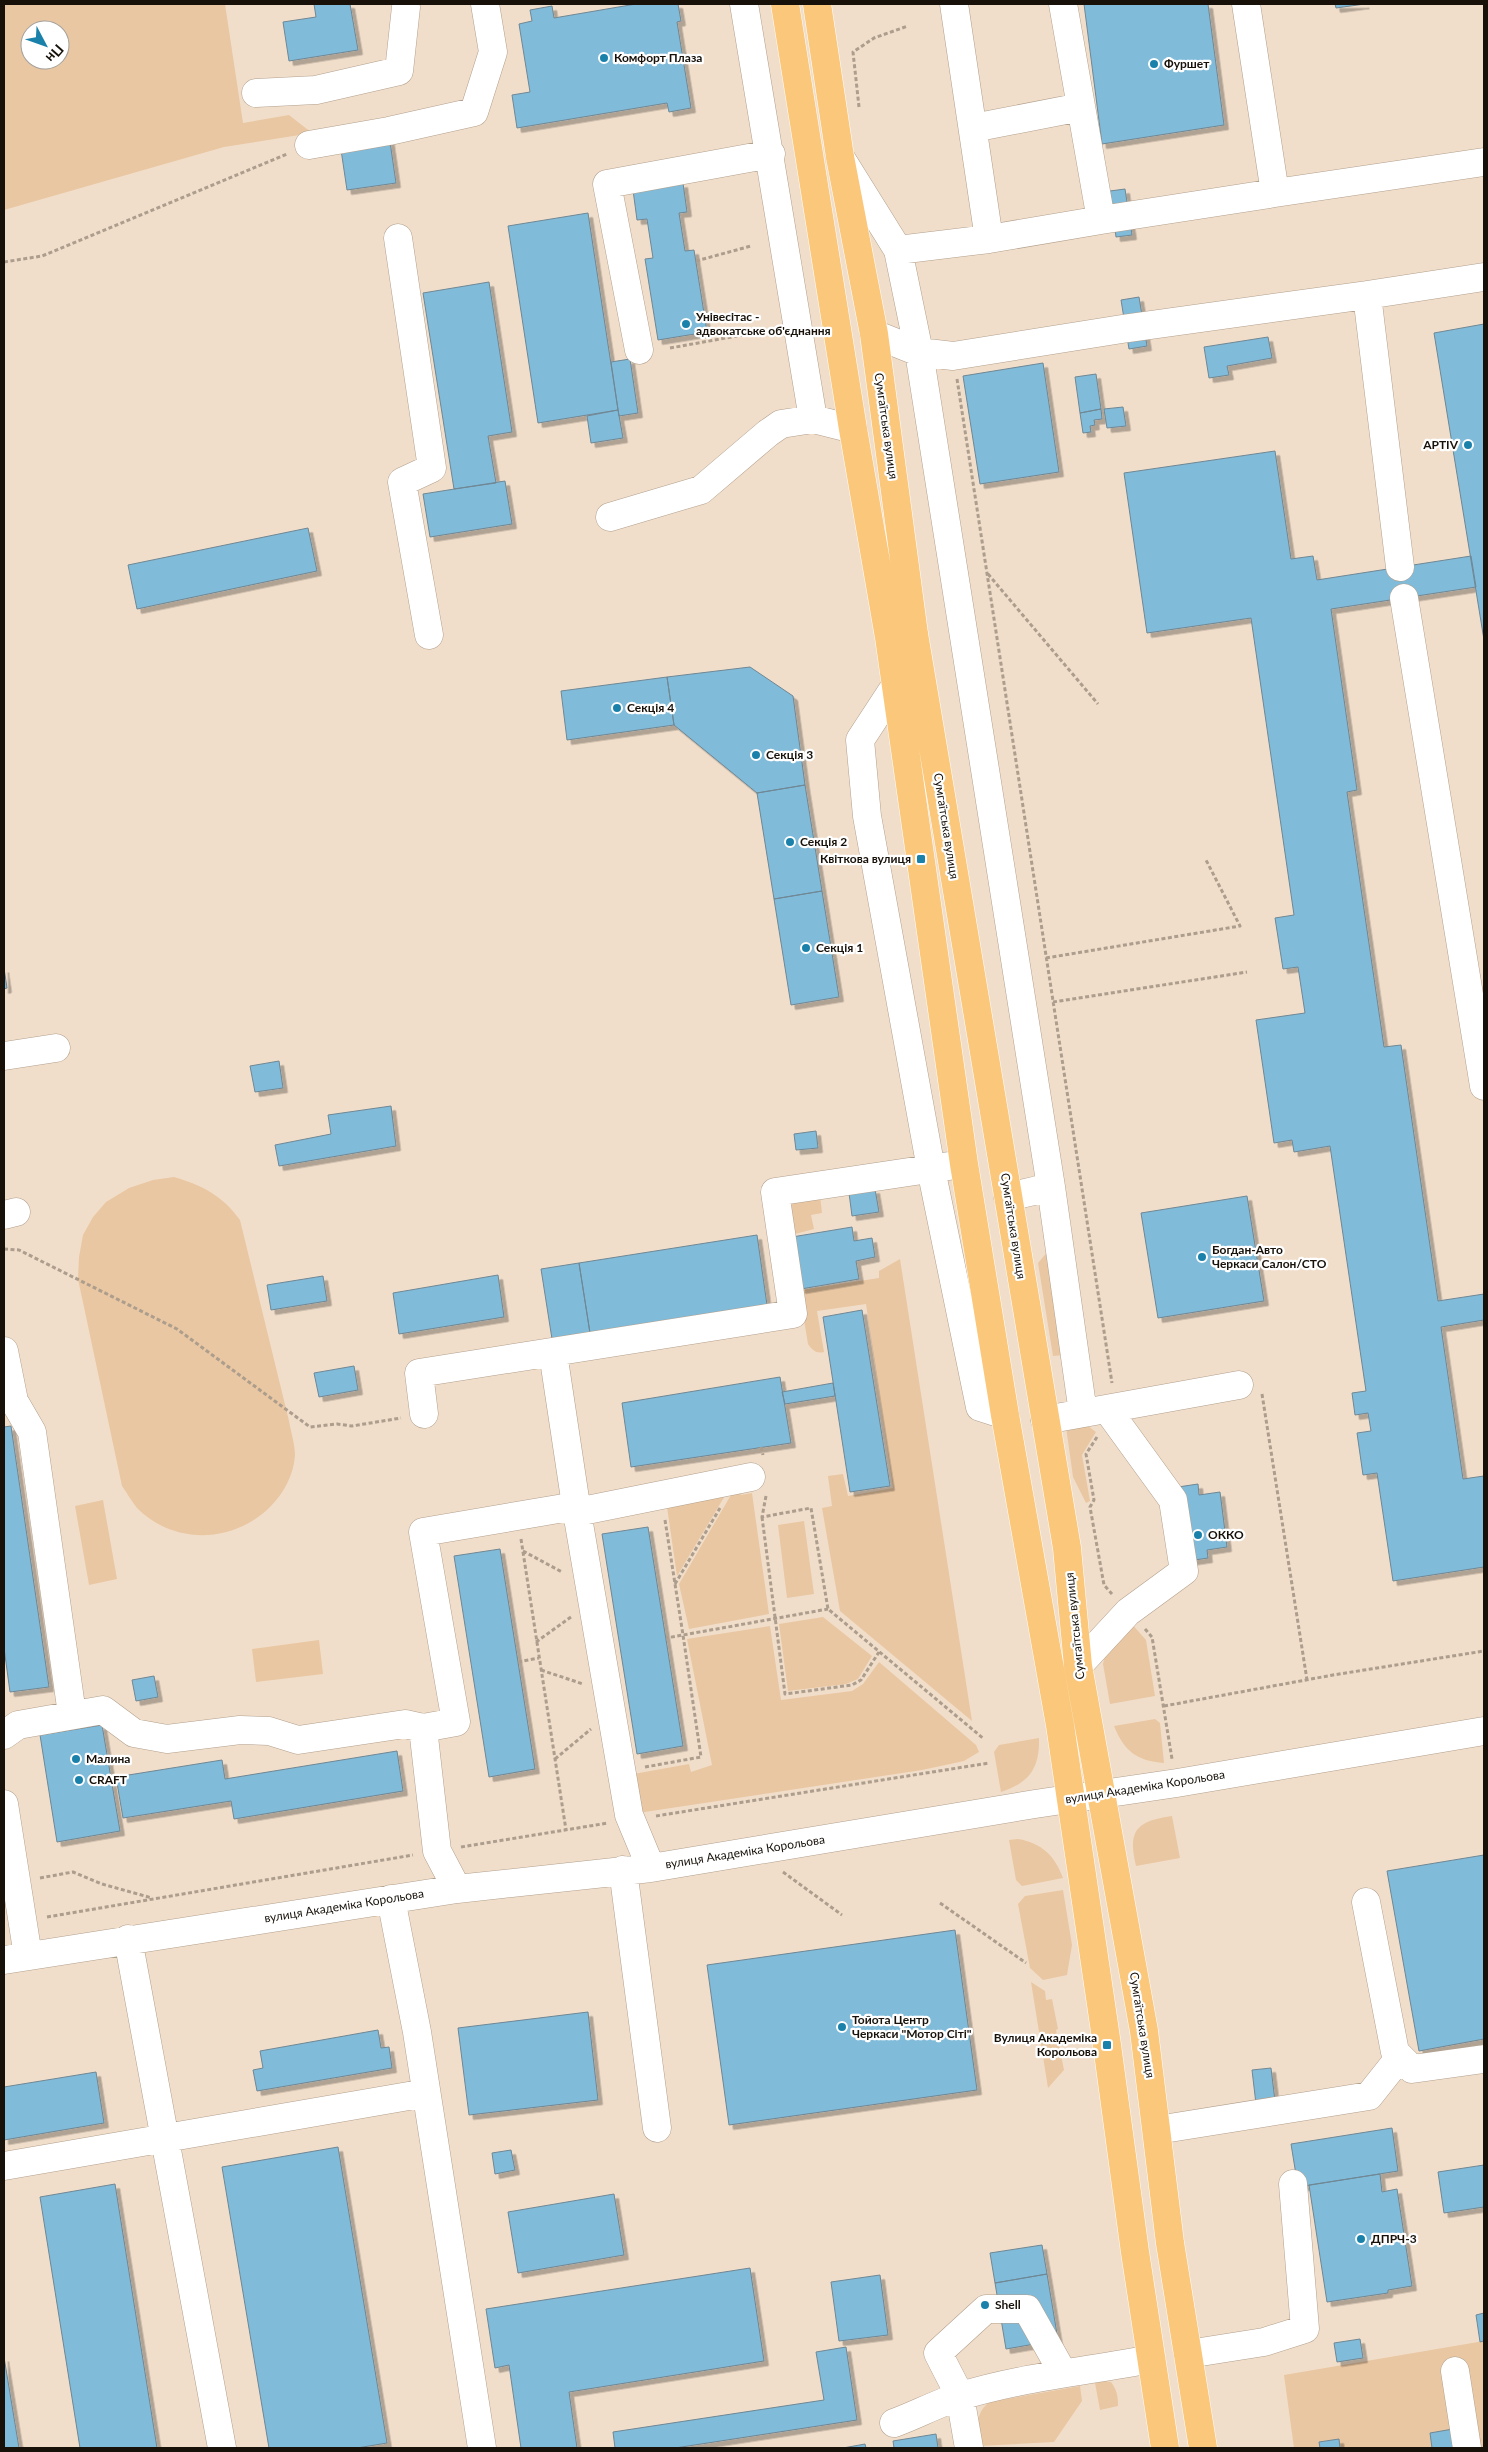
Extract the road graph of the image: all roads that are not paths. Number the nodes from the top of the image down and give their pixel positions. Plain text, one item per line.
1 (485, 4) edge
2 (744, 4) edge
3 (785, 4) edge
4 (817, 4) edge
5 (954, 4) edge
6 (1063, 4) edge
7 (1246, 4) edge
8 (413, 5) edge
9 (256, 93) dead end
10 (1081, 107) junction
11 (973, 128) junction
12 (309, 145) road end
13 (771, 154) junction
14 (840, 157) junction
15 (1484, 162) edge
16 (1275, 193) junction
17 (1101, 220) junction
18 (398, 238) dead end
19 (990, 239) junction
20 (898, 250) junction
21 (1484, 277) edge
22 (1367, 295) junction
23 (874, 334) junction
24 (639, 350) dead end
25 (919, 352) junction
26 (813, 419) junction
27 (853, 429) junction
28 (610, 517) dead end
29 (902, 552) junction
30 (874, 557) junction
31 (1400, 567) dead end
32 (1404, 598) dead end
33 (429, 634) dead end
34 (896, 686) junction
35 (56, 1048) dead end
36 (4, 1056) edge
37 (1484, 1086) edge
38 (964, 1164) junction
39 (930, 1169) junction
40 (1051, 1187) junction
41 (1008, 1197) junction
42 (4, 1351) edge
43 (554, 1353) junction
44 (1239, 1385) road end
45 (1095, 1411) junction
46 (424, 1414) road end
47 (1005, 1415) junction
48 (1045, 1420) junction
49 (755, 1478) road end
50 (577, 1512) junction
51 (1078, 1666) junction
52 (72, 1714) junction
53 (423, 1728) junction
54 (1484, 1731) edge
55 (4, 1735) edge
56 (1101, 1794) junction
57 (1071, 1798) junction
58 (4, 1804) edge
59 (651, 1868) junction
60 (623, 1870) junction
61 (457, 1889) junction
62 (391, 1899) junction
63 (1366, 1902) dead end
64 (128, 1939) junction
65 (16, 1958) edge
66 (1400, 2057) junction
67 (1484, 2059) edge
68 (426, 2093) junction
69 (657, 2128) dead end
70 (1157, 2130) junction
71 (164, 2138) junction
72 (4, 2166) edge
73 (1293, 2184) dead end
74 (1188, 2354) junction
75 (1152, 2359) junction
76 (1455, 2371) dead end
77 (1063, 2373) junction
78 (960, 2396) junction
79 (894, 2424) dead end
80 (222, 2448) edge
81 (482, 2448) edge
82 (970, 2448) edge
83 (1166, 2448) edge
84 (1203, 2448) edge
85 (1466, 2448) edge

1 - 12 street
2 - 13 street
3 - 27 main road
4 - 14 main road, Сумгаїтська вулиця
5 - 11 street
6 - 10 street
7 - 16 street
8 - 9 street
10 - 11 street
10 - 17 street
11 - 19 street
13 - 24 street
13 - 26 street
14 - 20 street
14 - 23 main road, Сумгаїтська вулиця
15 - 16 street
16 - 17 street
17 - 19 street
18 - 33 street
19 - 20 street
20 - 25 street
21 - 22 street
22 - 25 street
22 - 31 street
23 - 25 street
23 - 29 main road, Сумгаїтська вулиця
25 - 40 street
26 - 27 street
26 - 28 street
27 - 30 main road
29 - 30 main road
29 - 41 main road, Сумгаїтська вулиця
30 - 34 main road
32 - 37 street
34 - 38 main road
34 - 39 street
35 - 36 street
38 - 39 street
38 - 47 main road
39 - 43 street
39 - 47 street
40 - 41 street
40 - 45 street
41 - 48 main road, Сумгаїтська вулиця
42 - 52 street
43 - 46 street
43 - 50 street
44 - 45 street
45 - 48 street
45 - 51 street
47 - 57 main road
48 - 51 main road, Сумгаїтська вулиця
49 - 50 street
50 - 53 street
50 - 59 street
51 - 56 main road, Сумгаїтська вулиця
52 - 53 street
52 - 55 street
53 - 61 street
54 - 56 street, вулиця Академіка Корольова
56 - 57 street, вулиця Академіка Корольова
56 - 70 main road, Сумгаїтська вулиця
57 - 59 street, вулиця Академіка Корольова
57 - 75 main road
58 - 65 street
59 - 60 street, вулиця Академіка Корольова
60 - 61 street, вулиця Академіка Корольова
60 - 69 street
61 - 62 street, вулиця Академіка Корольова
62 - 64 street, вулиця Академіка Корольова
62 - 68 street
63 - 66 street
64 - 65 street, вулиця Академіка Корольова
64 - 71 street
66 - 67 street
66 - 70 street
68 - 71 street
68 - 81 street
70 - 74 main road, Сумгаїтська вулиця
71 - 72 street
71 - 80 street
73 - 74 street
74 - 84 main road, Сумгаїтська вулиця
75 - 77 street
75 - 83 main road
76 - 85 street
77 - 78 street
77 - 78 street
78 - 79 street
78 - 82 street

